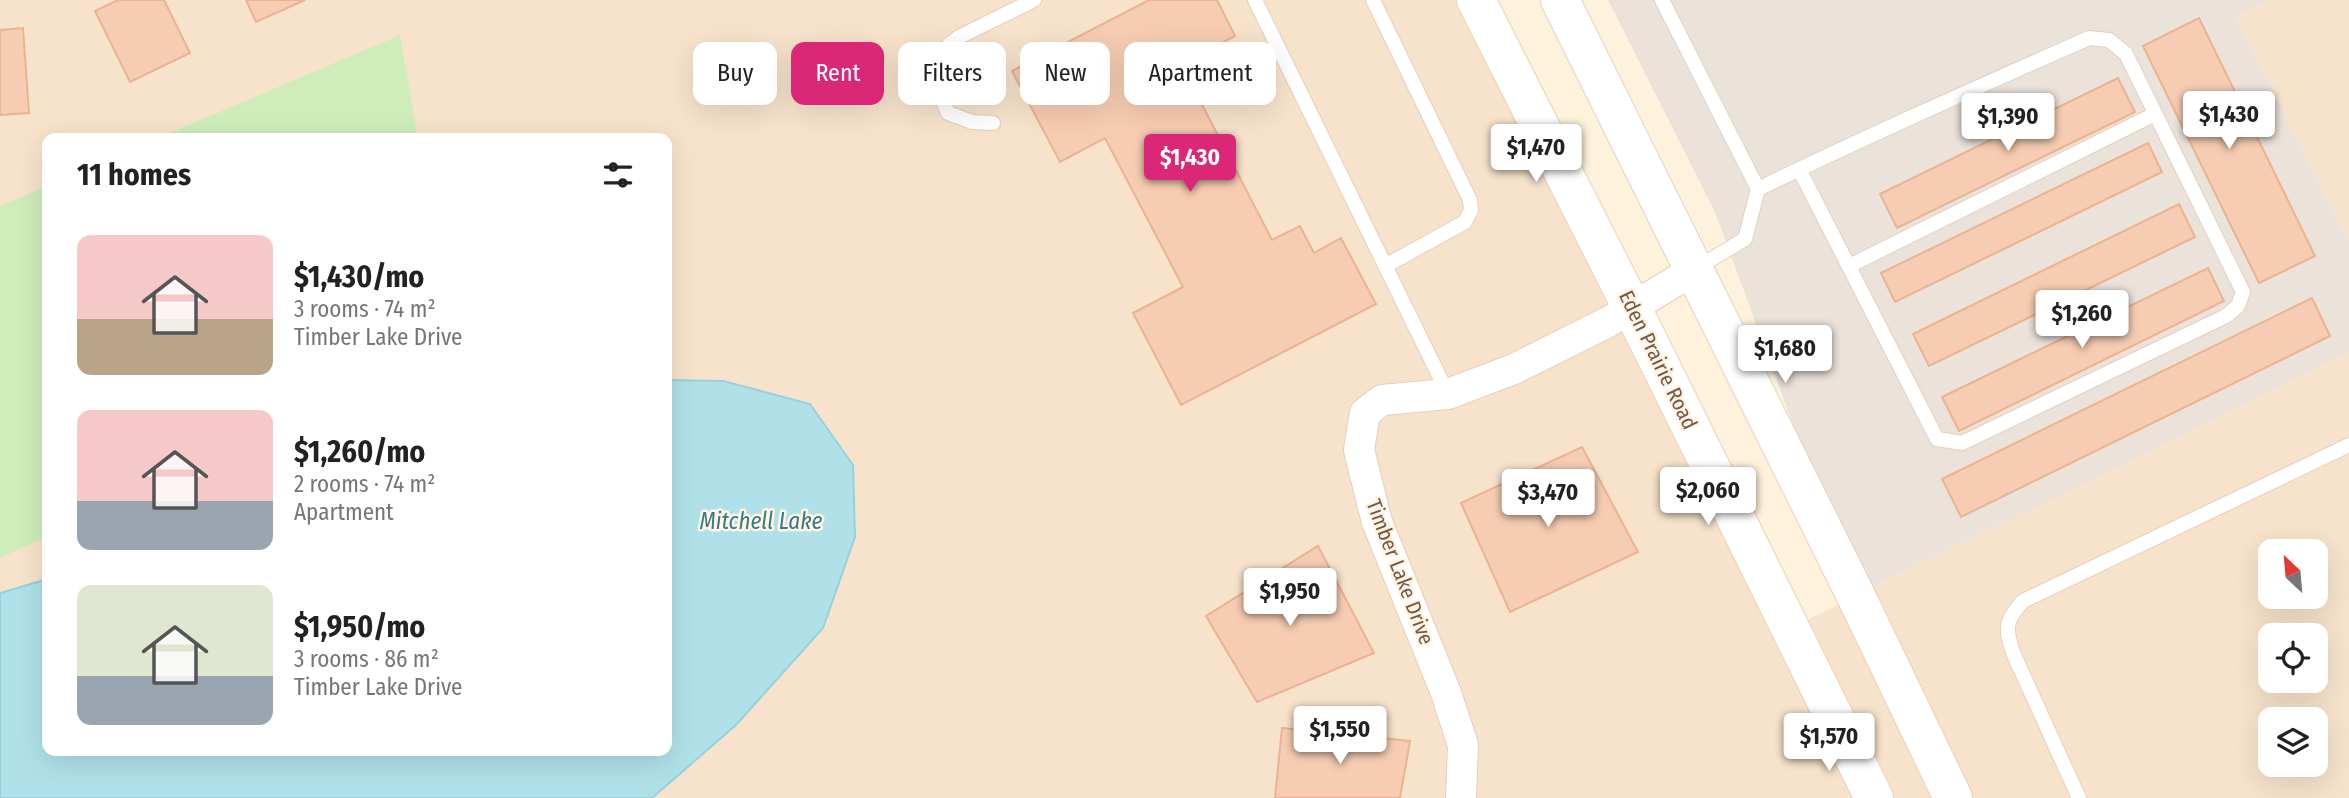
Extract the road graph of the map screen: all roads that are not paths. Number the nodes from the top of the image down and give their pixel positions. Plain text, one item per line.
1 (1034, 0) edge
2 (1255, 0) edge
3 (1373, 0) edge
4 (1476, 0) edge
5 (1560, 0) edge
6 (1662, 0) edge
7 (2155, 114) junction
8 (993, 123) dead end
9 (1799, 169) junction
10 (1758, 189) junction
11 (1385, 266) junction
12 (1849, 266) junction
13 (1694, 270) junction
14 (1632, 308) junction
15 (1448, 394) junction
16 (2349, 445) edge
17 (1461, 798) edge
18 (1874, 798) edge
19 (1953, 798) edge
20 (2079, 798) edge

1 - 8 lane
2 - 11 lane
3 - 11 lane
4 - 14 main road, Eden Prairie Road
5 - 13 main road
6 - 10 lane
7 - 9 lane
7 - 12 lane
7 - 12 lane
9 - 10 lane
9 - 12 lane
10 - 13 lane
11 - 15 lane
13 - 14 street, Timber Lake Drive
13 - 19 main road
14 - 15 street, Timber Lake Drive
14 - 18 main road, Eden Prairie Road
15 - 17 street, Timber Lake Drive
16 - 20 lane

